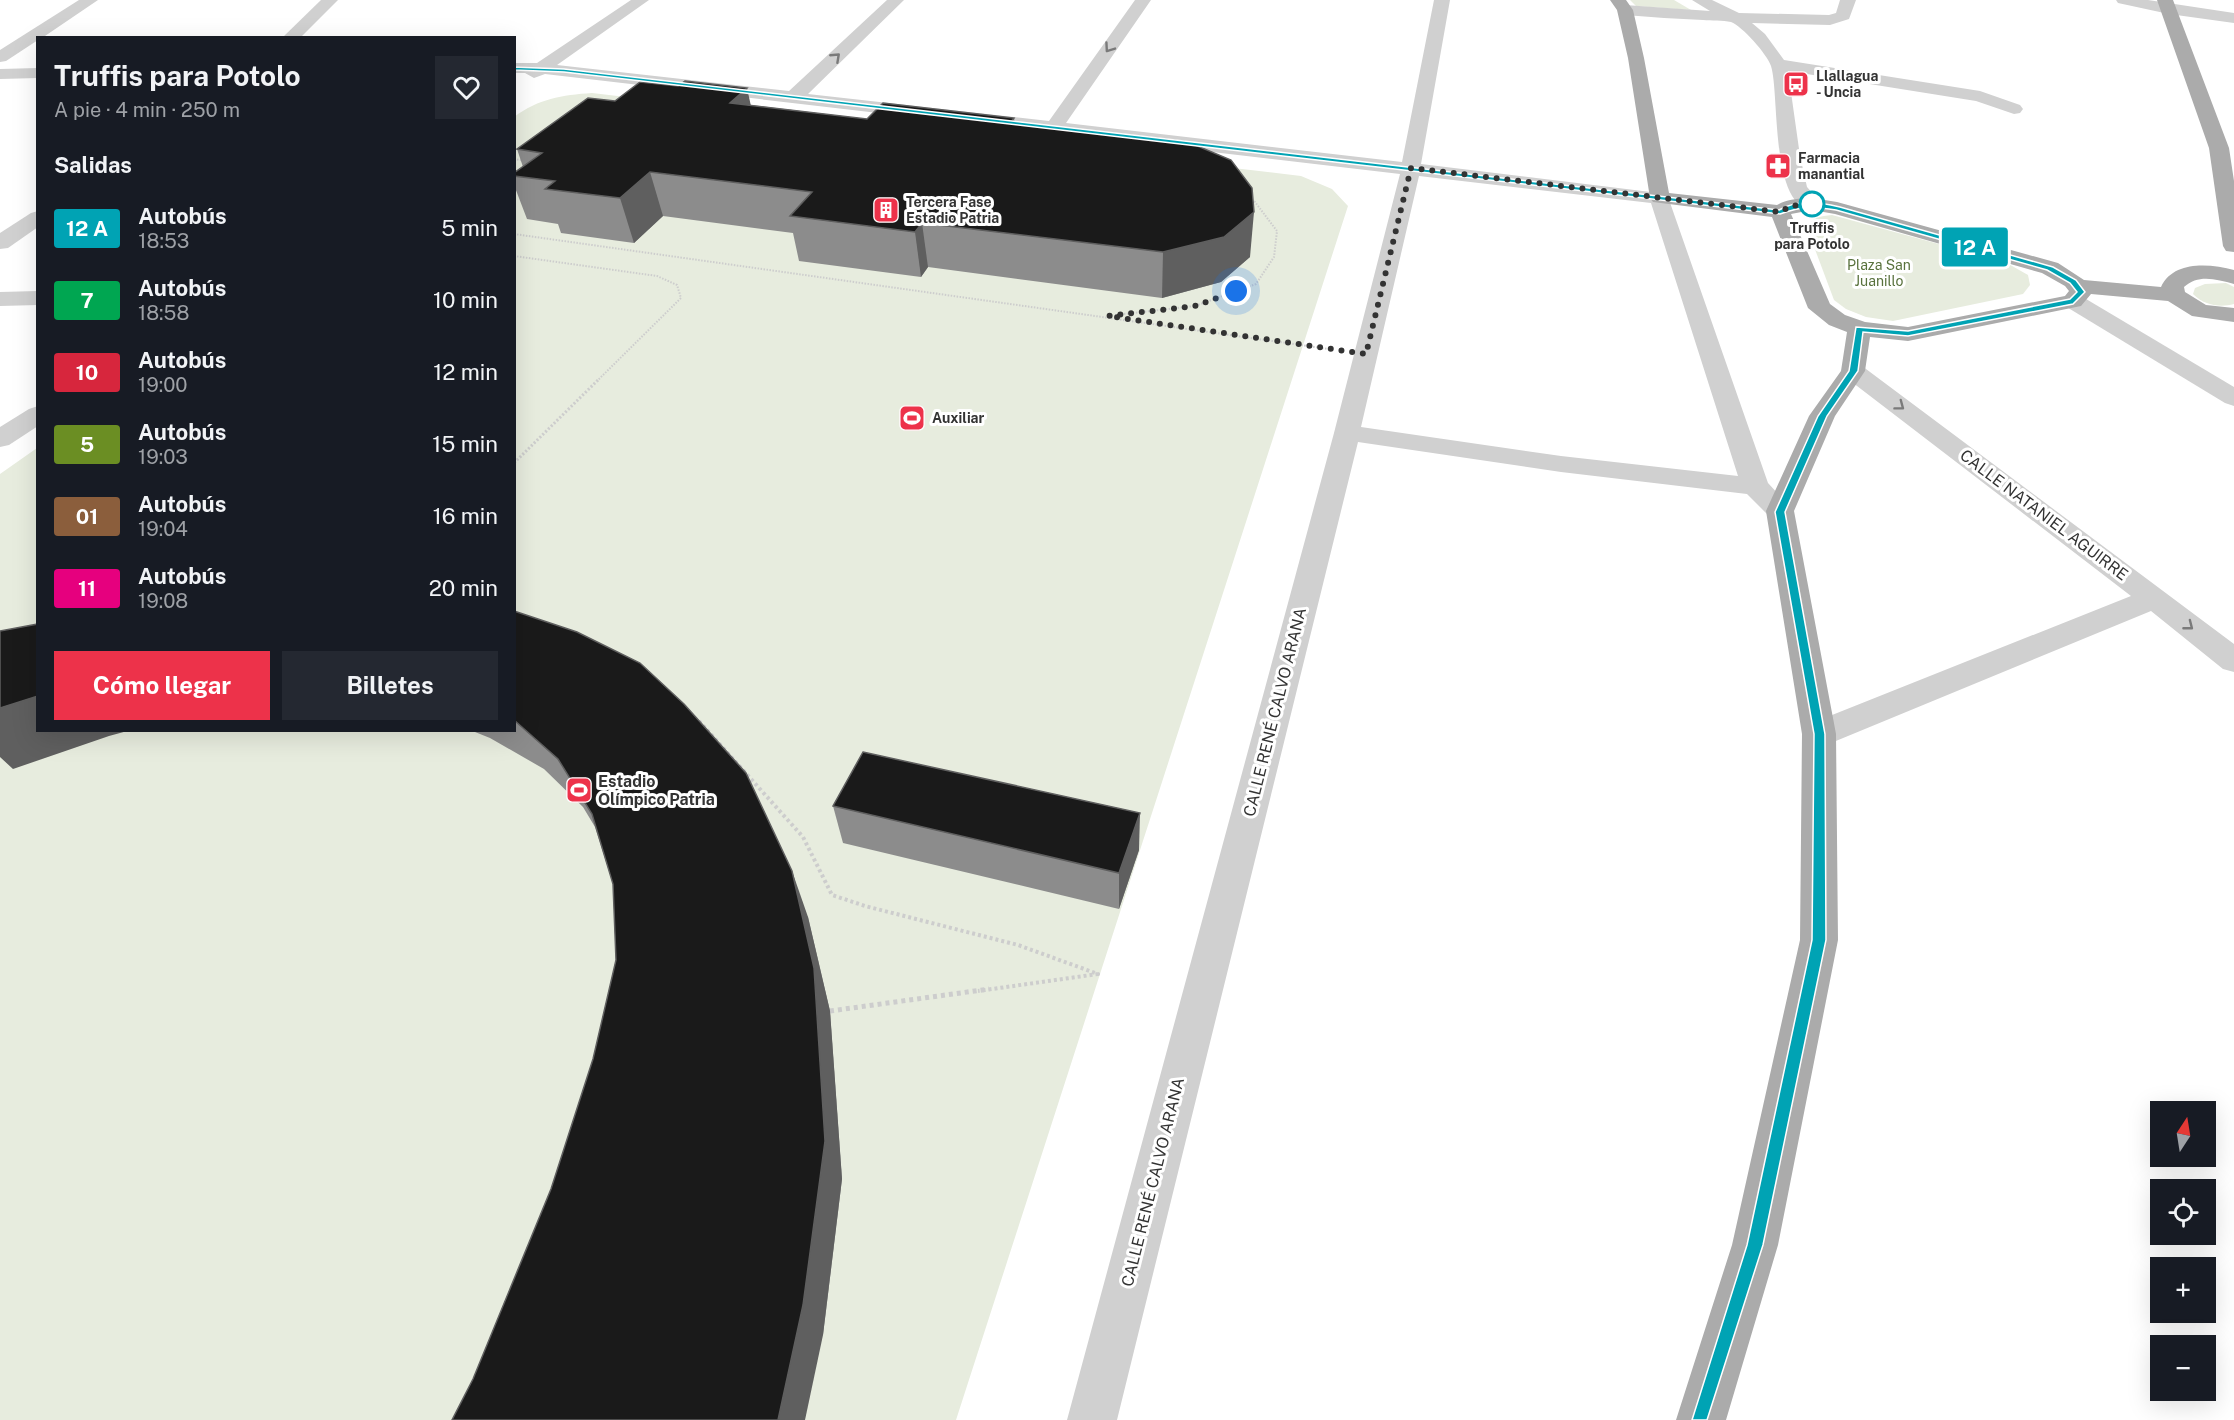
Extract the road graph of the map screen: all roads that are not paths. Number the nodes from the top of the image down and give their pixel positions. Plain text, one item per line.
1 (90, 0) edge
2 (330, 0) edge
3 (641, 0) edge
4 (896, 0) edge
5 (1143, 0) edge
6 (1442, 0) edge
7 (1700, 0) edge
8 (1848, 0) edge
9 (2124, 0) edge
10 (1622, 5) edge
11 (2167, 5) edge
12 (602, 9) dead end
13 (1736, 18) junction
14 (2234, 18) edge
15 (292, 36) edge
16 (587, 37) junction
17 (0, 57) edge
18 (1779, 65) junction
19 (516, 68) edge
20 (541, 68) junction
21 (36, 73) edge
22 (0, 74) edge
23 (516, 86) edge
24 (794, 97) junction
25 (2014, 109) dead end
26 (1054, 127) junction
27 (2226, 149) edge
28 (1411, 168) junction
29 (1659, 198) junction
30 (1812, 204) junction
31 (1780, 212) junction
32 (36, 218) edge
33 (0, 243) edge
34 (2234, 247) edge
35 (2198, 272) junction
36 (2234, 277) edge
37 (2075, 294) junction
38 (2174, 295) junction
39 (36, 298) edge
40 (0, 299) edge
41 (2234, 315) edge
42 (1859, 328) junction
43 (1853, 371) junction
44 (2234, 398) edge
45 (36, 415) edge
46 (1347, 433) junction
47 (0, 439) edge
48 (1768, 499) junction
49 (2154, 598) junction
50 (2234, 662) edge
51 (1820, 734) junction
52 (1092, 1420) edge
53 (1701, 1420) edge

1 - 17 street
2 - 15 street
3 - 16 street
24 -> 4 street
5 -> 26 street
6 - 28 street, CALLE RENÉ CALVO ARANA
7 - 13 street
8 - 13 street
9 - 11 street
10 - 13 street
10 - 29 main road
11 - 14 street
11 - 27 main road
12 - 16 street
13 - 18 street
16 - 20 street
18 - 25 street
18 - 30 street
19 - 20 street
20 - 23 street
20 - 24 street
21 - 22 street
24 - 26 street
26 - 28 street
27 - 34 main road
28 - 29 street
28 - 46 street, CALLE RENÉ CALVO ARANA
29 - 31 main road
29 - 48 street
30 - 31 main road
30 - 37 main road
31 - 42 main road
32 - 33 street
34 - 35 main road
35 - 36 main road
35 - 38 main road
37 - 38 main road
37 - 42 main road
37 - 44 street
38 - 41 main road
39 - 40 street
42 - 43 main road
43 - 48 main road
43 -> 49 street, CALLE NATANIEL AGUIRRE
45 - 47 street
46 - 48 street
46 - 52 street, CALLE RENÉ CALVO ARANA
48 - 51 main road
49 -> 50 street, CALLE NATANIEL AGUIRRE
49 - 51 street
51 - 53 main road

